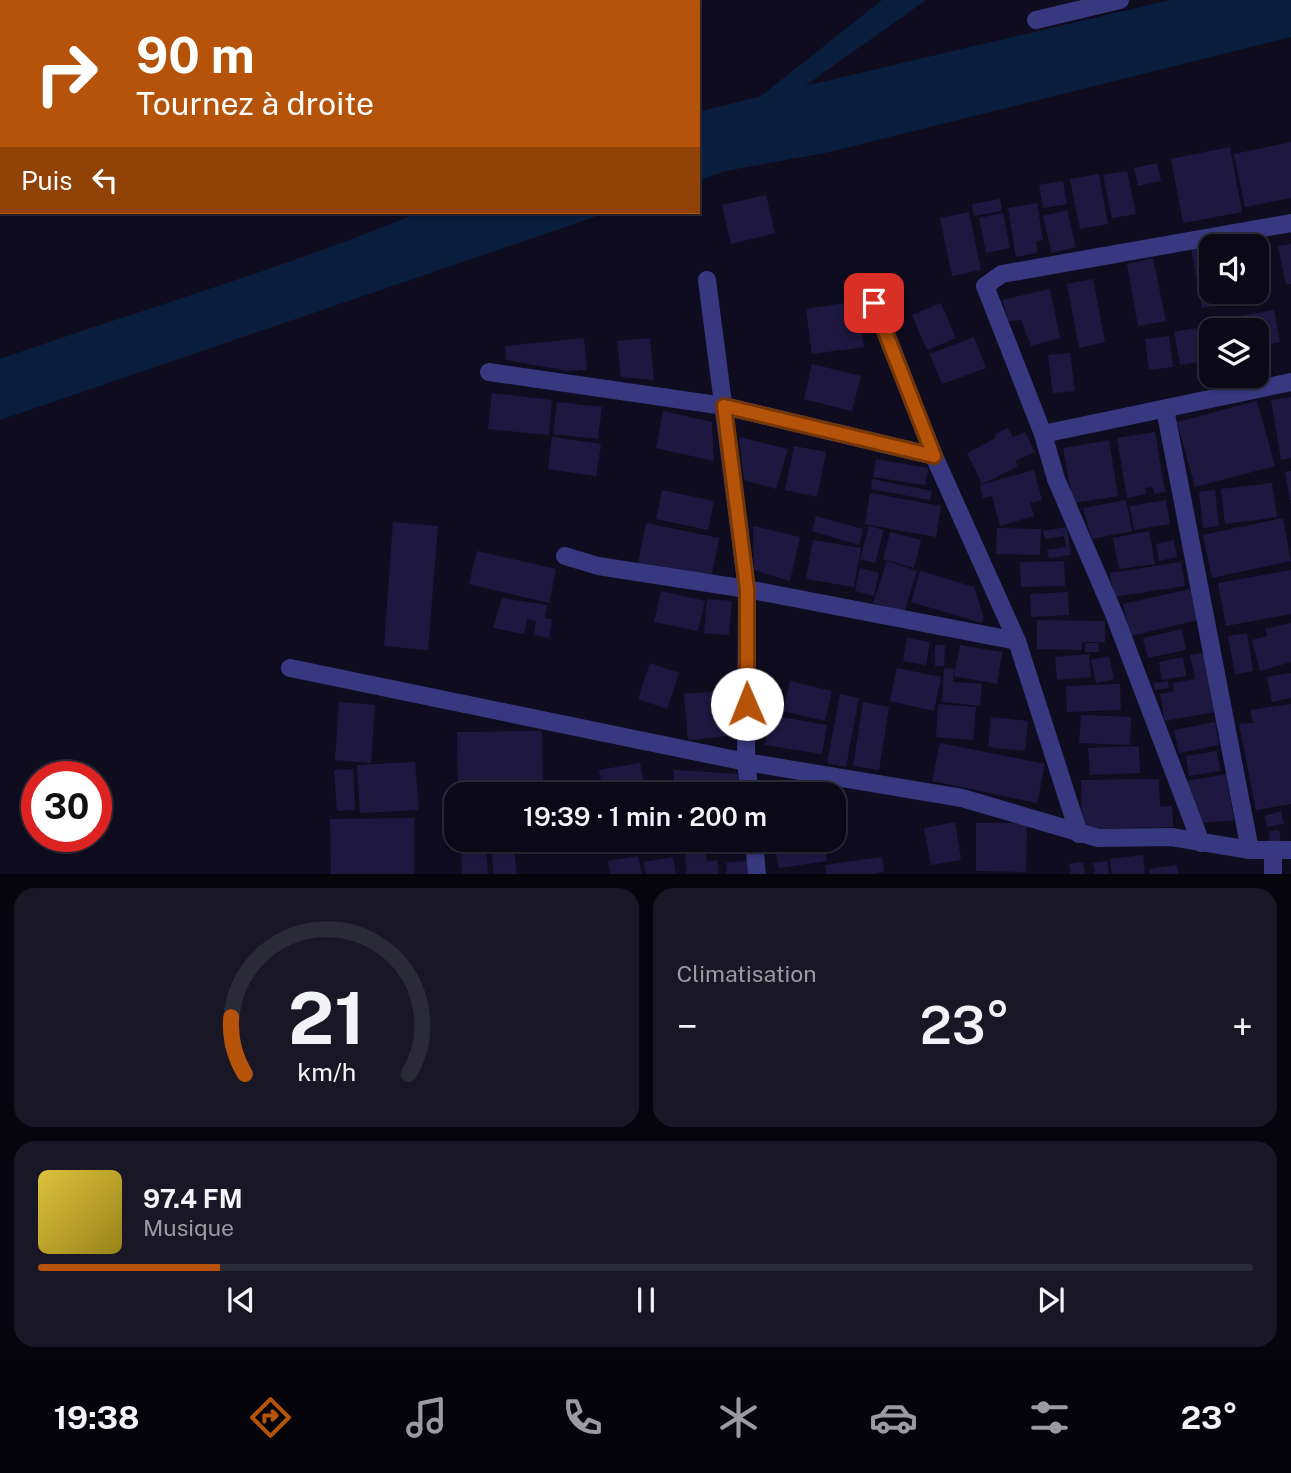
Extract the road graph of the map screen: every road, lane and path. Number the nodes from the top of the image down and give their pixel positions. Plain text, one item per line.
1 (1121, 0) edge
2 (1036, 20) dead end
3 (1291, 223) edge
4 (707, 280) dead end
5 (874, 303) dead end
6 (489, 372) dead end
7 (1291, 382) edge
8 (724, 406) junction
9 (1165, 409) junction
10 (1043, 434) junction
11 (934, 456) junction
12 (565, 556) dead end
13 (747, 589) junction
14 (1017, 641) junction
15 (290, 668) dead end
16 (746, 762) junction
17 (748, 782) edge
18 (1079, 834) junction
19 (1201, 843) junction
20 (1250, 850) junction
21 (1282, 851) edge
22 (755, 852) edge
23 (757, 874) edge
24 (1273, 874) edge

1 - 2 street
3 - 10 street
4 - 8 street
5 - 11 street
6 - 8 street
7 - 9 street
8 - 11 street
8 - 13 street
9 - 10 street
9 - 20 street
10 - 19 street
11 - 14 street
12 - 13 street
13 - 14 street
13 - 16 street
14 - 18 street
15 - 16 street
16 - 17 street
16 - 18 street
18 - 19 street
19 - 20 street
20 - 21 street
21 - 24 street
22 - 23 street

